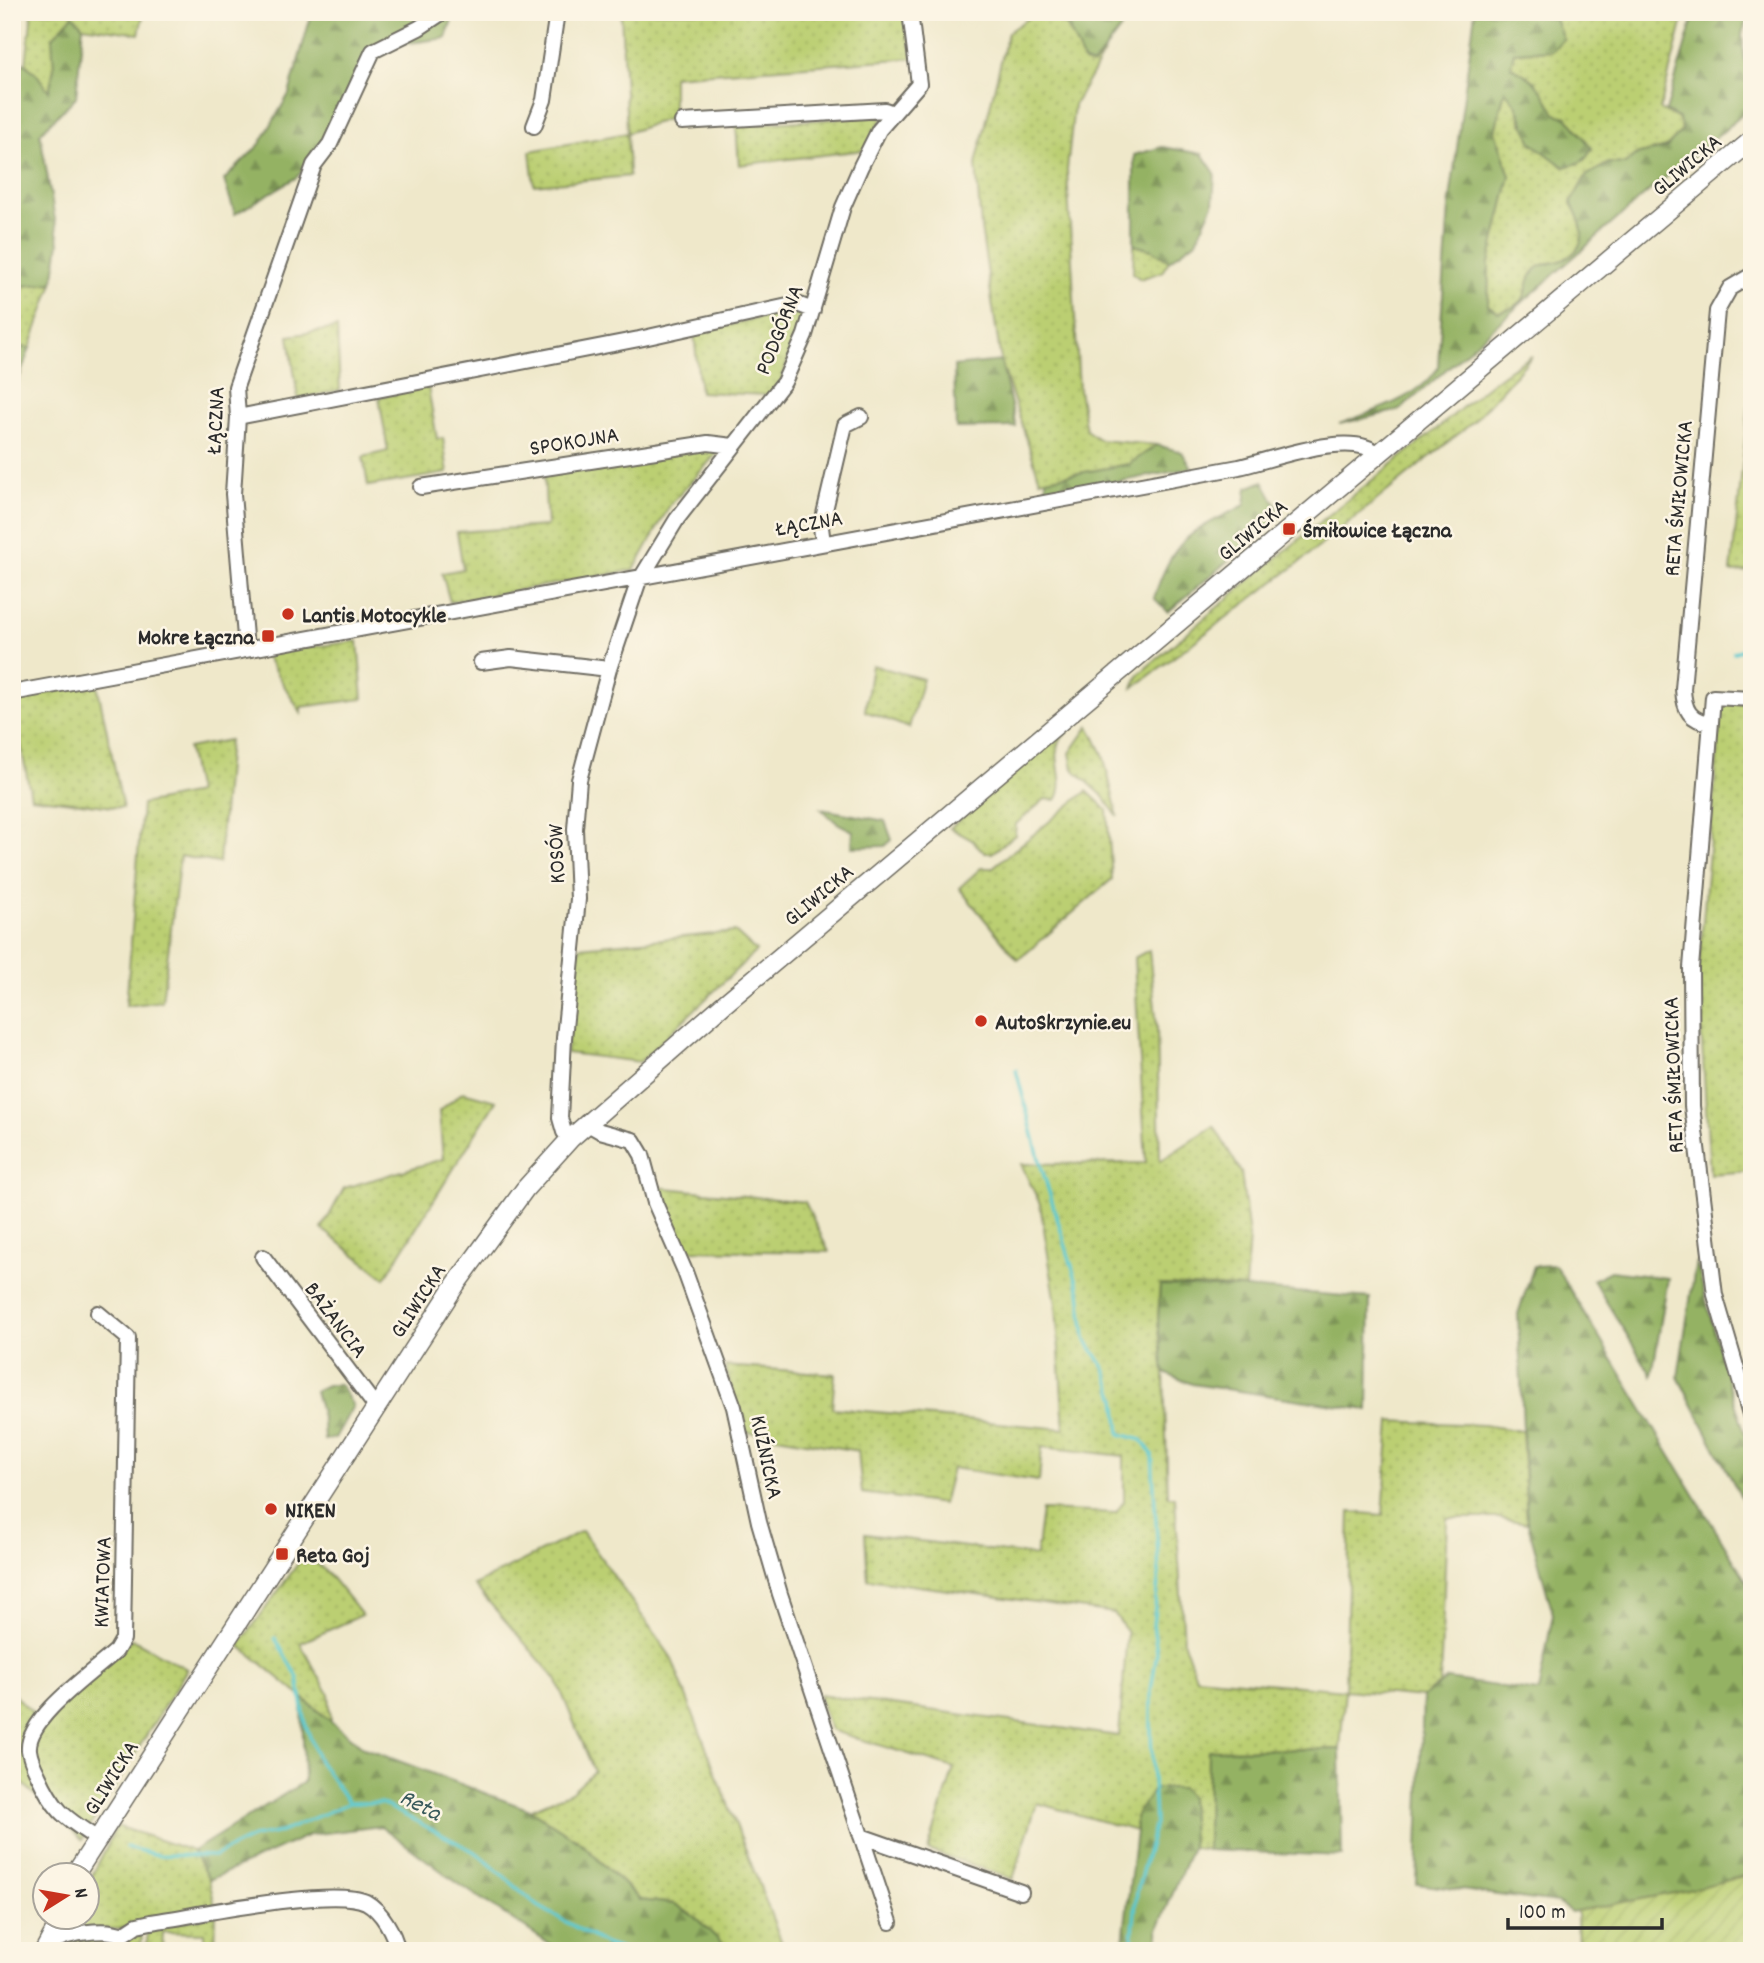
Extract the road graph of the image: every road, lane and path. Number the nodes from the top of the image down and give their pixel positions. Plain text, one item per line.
1 (443, 12) edge
2 (557, 12) edge
3 (910, 12) edge
4 (892, 113) junction
5 (682, 122) dead end
6 (534, 126) dead end
7 (1752, 141) edge
8 (1752, 275) edge
9 (813, 310) junction
10 (238, 417) junction
11 (861, 417) dead end
12 (733, 446) junction
13 (1378, 454) junction
14 (421, 487) dead end
15 (823, 543) junction
16 (643, 575) junction
17 (246, 649) junction
18 (481, 662) dead end
19 (609, 669) junction
20 (12, 693) edge
21 (1752, 699) edge
22 (1711, 723) junction
23 (586, 1123) junction
24 (571, 1138) junction
25 (262, 1257) dead end
26 (98, 1314) dead end
27 (376, 1407) junction
28 (1752, 1421) edge
29 (861, 1836) junction
30 (97, 1843) junction
31 (83, 1862) edge
32 (90, 1862) edge
33 (1021, 1892) dead end
34 (890, 1922) dead end
35 (42, 1932) edge
36 (54, 1932) edge
37 (32, 1951) edge
38 (44, 1951) edge
39 (398, 1951) edge

1 - 10 street, ŁĄCZNA
2 - 6 street
3 - 4 street, PODGÓRNA
4 - 5 street
4 - 9 street, PODGÓRNA
7 - 13 main road, GLIWICKA
8 - 22 street, RETA ŚMIŁOWICKA
9 - 10 street
9 - 12 street, PODGÓRNA
10 - 17 street, ŁĄCZNA
11 - 15 street
12 - 14 street, SPOKOJNA
12 - 16 street, PODGÓRNA
13 - 15 street, ŁĄCZNA
13 - 23 main road, GLIWICKA
15 - 16 street, ŁĄCZNA
16 - 17 street, ŁĄCZNA
16 - 19 street, KOSÓW
17 - 20 street, ŁĄCZNA
18 - 19 street
19 - 24 street, KOSÓW
21 - 22 street, RETA ŚMIŁOWICKA
22 - 28 street, RETA ŚMIŁOWICKA
23 - 24 main road, GLIWICKA
23 - 29 street, KUŹNICKA
24 - 27 main road, GLIWICKA
25 - 27 street, BAŻANCIA
26 - 30 street, KWIATOWA
27 - 30 main road, GLIWICKA
29 - 33 street
29 - 34 street, KUŹNICKA
30 - 31 main road, GLIWICKA
30 - 32 main road, GLIWICKA
35 - 37 main road
36 - 38 main road
38 - 39 street

